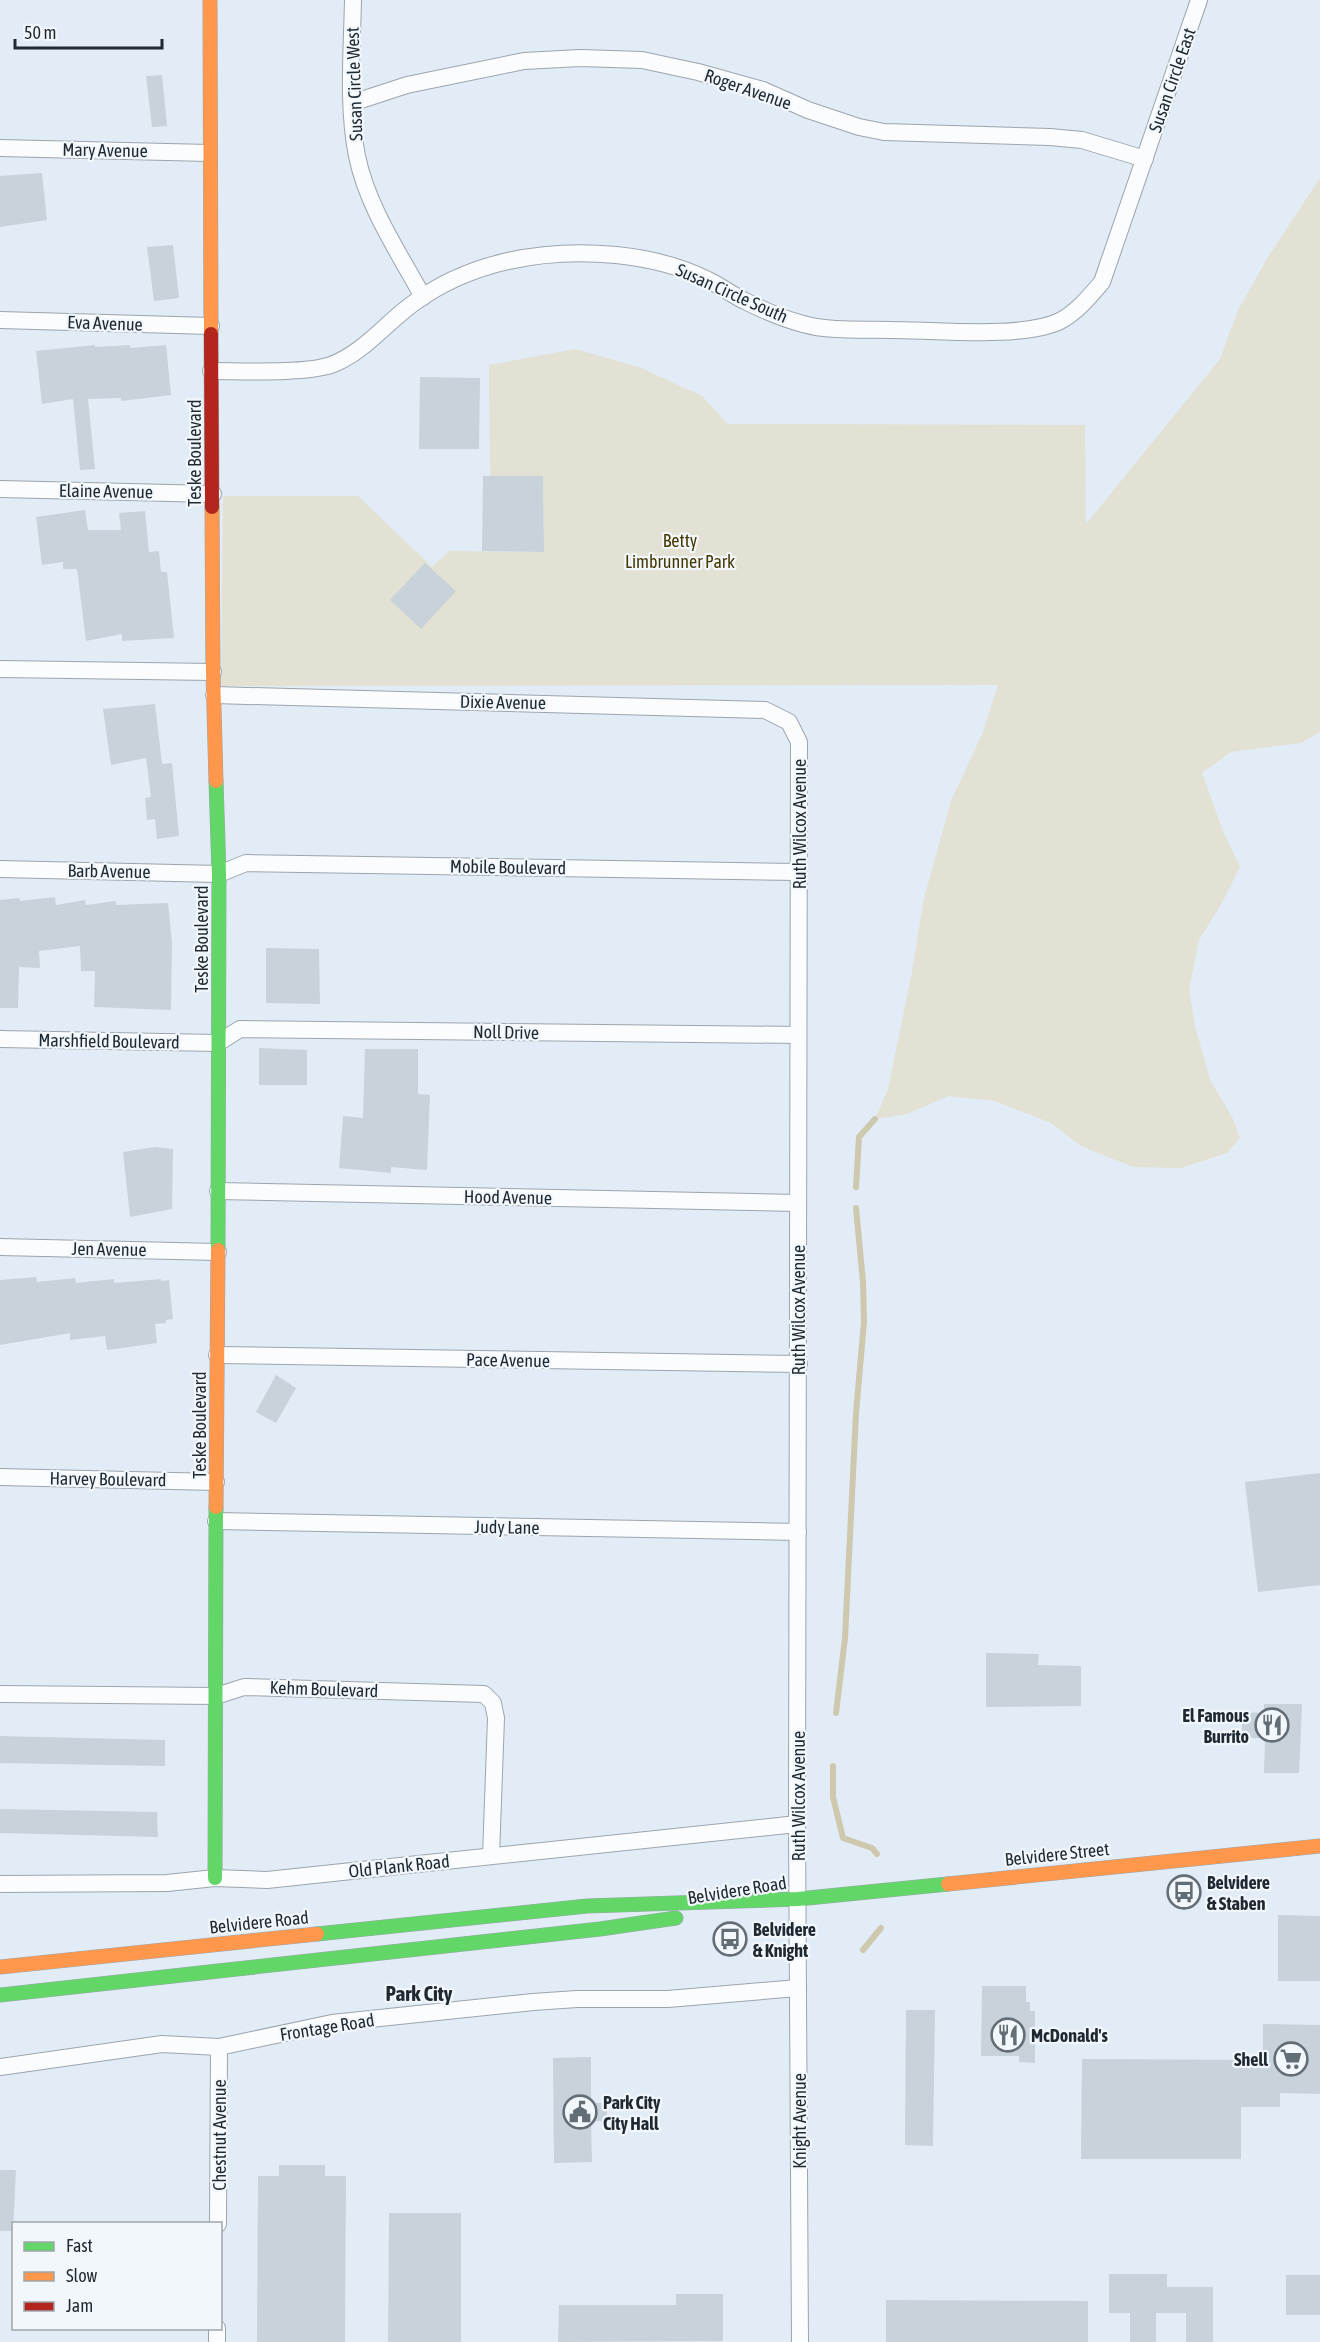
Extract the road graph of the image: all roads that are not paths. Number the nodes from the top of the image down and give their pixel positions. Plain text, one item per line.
1 (210, 0) edge
2 (353, 0) edge
3 (1199, 0) edge
4 (352, 103) junction
5 (0, 148) edge
6 (209, 153) junction
7 (1145, 159) junction
8 (423, 297) junction
9 (0, 320) edge
10 (211, 326) junction
11 (211, 371) junction
12 (0, 489) edge
13 (213, 494) junction
14 (0, 669) edge
15 (213, 672) junction
16 (214, 695) junction
17 (789, 722) joint
18 (0, 869) edge
19 (798, 872) junction
20 (219, 874) junction
21 (798, 1035) junction
22 (0, 1039) edge
23 (218, 1043) junction
24 (218, 1191) junction
25 (798, 1203) junction
26 (0, 1247) edge
27 (218, 1251) junction
28 (217, 1355) junction
29 (799, 1364) junction
30 (0, 1477) edge
31 (216, 1482) junction
32 (216, 1521) junction
33 (798, 1532) junction
34 (0, 1694) edge
35 (216, 1696) junction
36 (797, 1824) junction
37 (1320, 1846) edge
38 (492, 1856) junction
39 (215, 1878) junction
40 (0, 1884) edge
41 (798, 1899) junction
42 (0, 1967) edge
43 (798, 1988) junction
44 (0, 1995) edge
45 (219, 2047) junction
46 (0, 2067) edge
47 (218, 2222) edge
48 (800, 2342) edge

1 - 6 main road, Teske Boulevard
2 - 4 street, Susan Circle West
3 - 7 street, Susan Circle East
4 - 7 street, Roger Avenue
4 - 8 street, Susan Circle West
5 - 6 street, Mary Avenue
6 - 10 main road, Teske Boulevard
7 - 8 street, Susan Circle South
8 - 11 street, Susan Circle South
9 - 10 street, Eva Avenue
10 - 11 main road, Teske Boulevard
11 - 13 main road, Teske Boulevard
12 - 13 street, Elaine Avenue
13 - 15 main road, Teske Boulevard
14 - 15 street
15 - 16 main road, Teske Boulevard
16 - 17 street, Dixie Avenue
16 - 20 main road, Teske Boulevard
17 - 19 street, Ruth Wilcox Avenue
18 - 20 street, Barb Avenue
19 - 20 street, Mobile Boulevard
19 - 21 street, Ruth Wilcox Avenue
20 - 23 main road, Teske Boulevard
21 - 23 street, Noll Drive
21 - 25 street, Ruth Wilcox Avenue
22 - 23 street, Marshfield Boulevard
23 - 24 main road, Teske Boulevard
24 - 25 street, Hood Avenue
24 - 27 main road, Teske Boulevard
25 - 29 street, Ruth Wilcox Avenue
26 - 27 street, Jen Avenue
27 - 28 main road, Teske Boulevard
28 - 29 street, Pace Avenue
28 - 31 main road, Teske Boulevard
29 - 33 street, Ruth Wilcox Avenue
30 - 31 street, Harvey Boulevard
31 - 32 main road, Teske Boulevard
32 - 33 street, Judy Lane
32 - 35 main road, Teske Boulevard
33 - 36 street, Ruth Wilcox Avenue
34 - 35 street, Kehm Boulevard
35 - 38 street, Kehm Boulevard
35 - 39 main road, Teske Boulevard
36 - 38 street, Old Plank Road
36 - 41 street, Ruth Wilcox Avenue
37 - 41 main road, Belvidere Street
38 - 39 street, Old Plank Road
39 - 40 street, Old Plank Road
41 - 42 main road, Belvidere Road
41 - 43 street, Knight Avenue
41 - 44 main road, Belvidere Road
43 - 45 street, Frontage Road
43 - 48 street, Knight Avenue
45 - 46 street, Frontage Road
45 - 47 street, Chestnut Avenue

